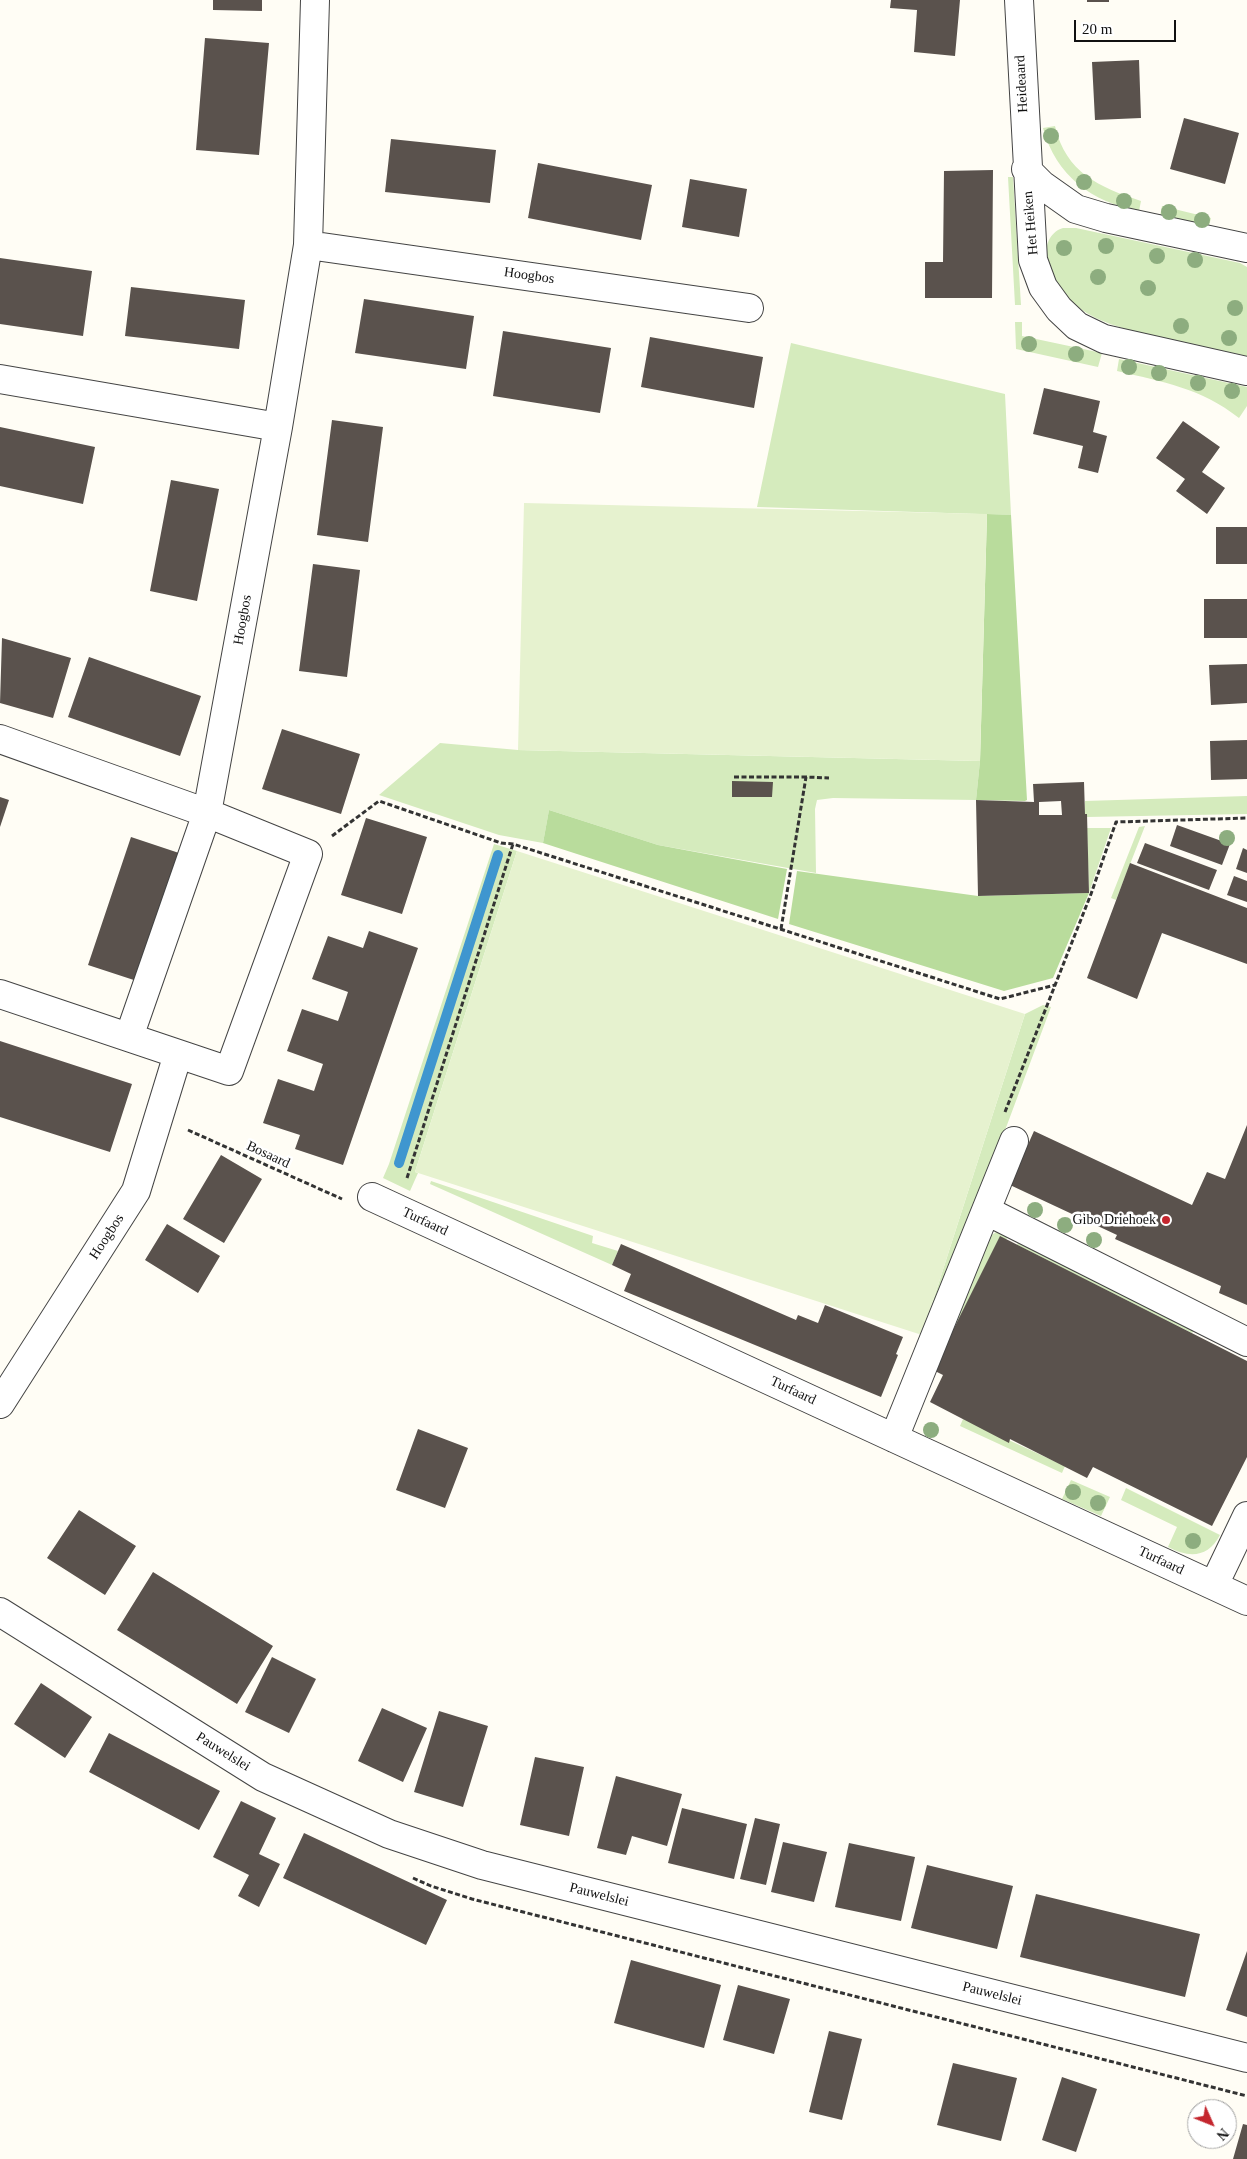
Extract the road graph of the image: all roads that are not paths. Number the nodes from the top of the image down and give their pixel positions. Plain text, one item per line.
1 (315, 0) edge
2 (1019, 0) edge
3 (1026, 169) junction
4 (308, 245) junction
5 (1247, 248) edge
6 (750, 308) dead end
7 (1247, 371) edge
8 (0, 379) edge
9 (278, 427) junction
10 (0, 739) edge
11 (207, 813) junction
12 (0, 994) edge
13 (129, 1037) junction
14 (178, 1054) junction
15 (1014, 1141) road end
16 (372, 1197) road end
17 (987, 1211) junction
18 (1247, 1342) edge
19 (0, 1404) edge
20 (894, 1438) junction
21 (1247, 1516) edge
22 (1214, 1585) junction
23 (1247, 1601) edge
24 (0, 1612) edge
25 (1247, 2058) edge

1 - 4 street, Hoogbos
2 - 3 street, Heideaard
3 - 5 street, Het Heiken
3 - 7 street, Het Heiken
4 - 6 street, Hoogbos
4 - 9 street, Hoogbos
8 - 9 street
9 - 11 street, Hoogbos
10 - 11 street
11 - 13 street, Hoogbos
11 - 14 street
12 - 13 street
13 - 14 street
14 - 19 street, Hoogbos
15 - 17 street
16 - 20 street, Turfaard
17 - 18 street
17 - 20 street
20 - 22 street, Turfaard
21 - 22 street
22 - 23 street, Turfaard
24 - 25 street, Pauwelslei

